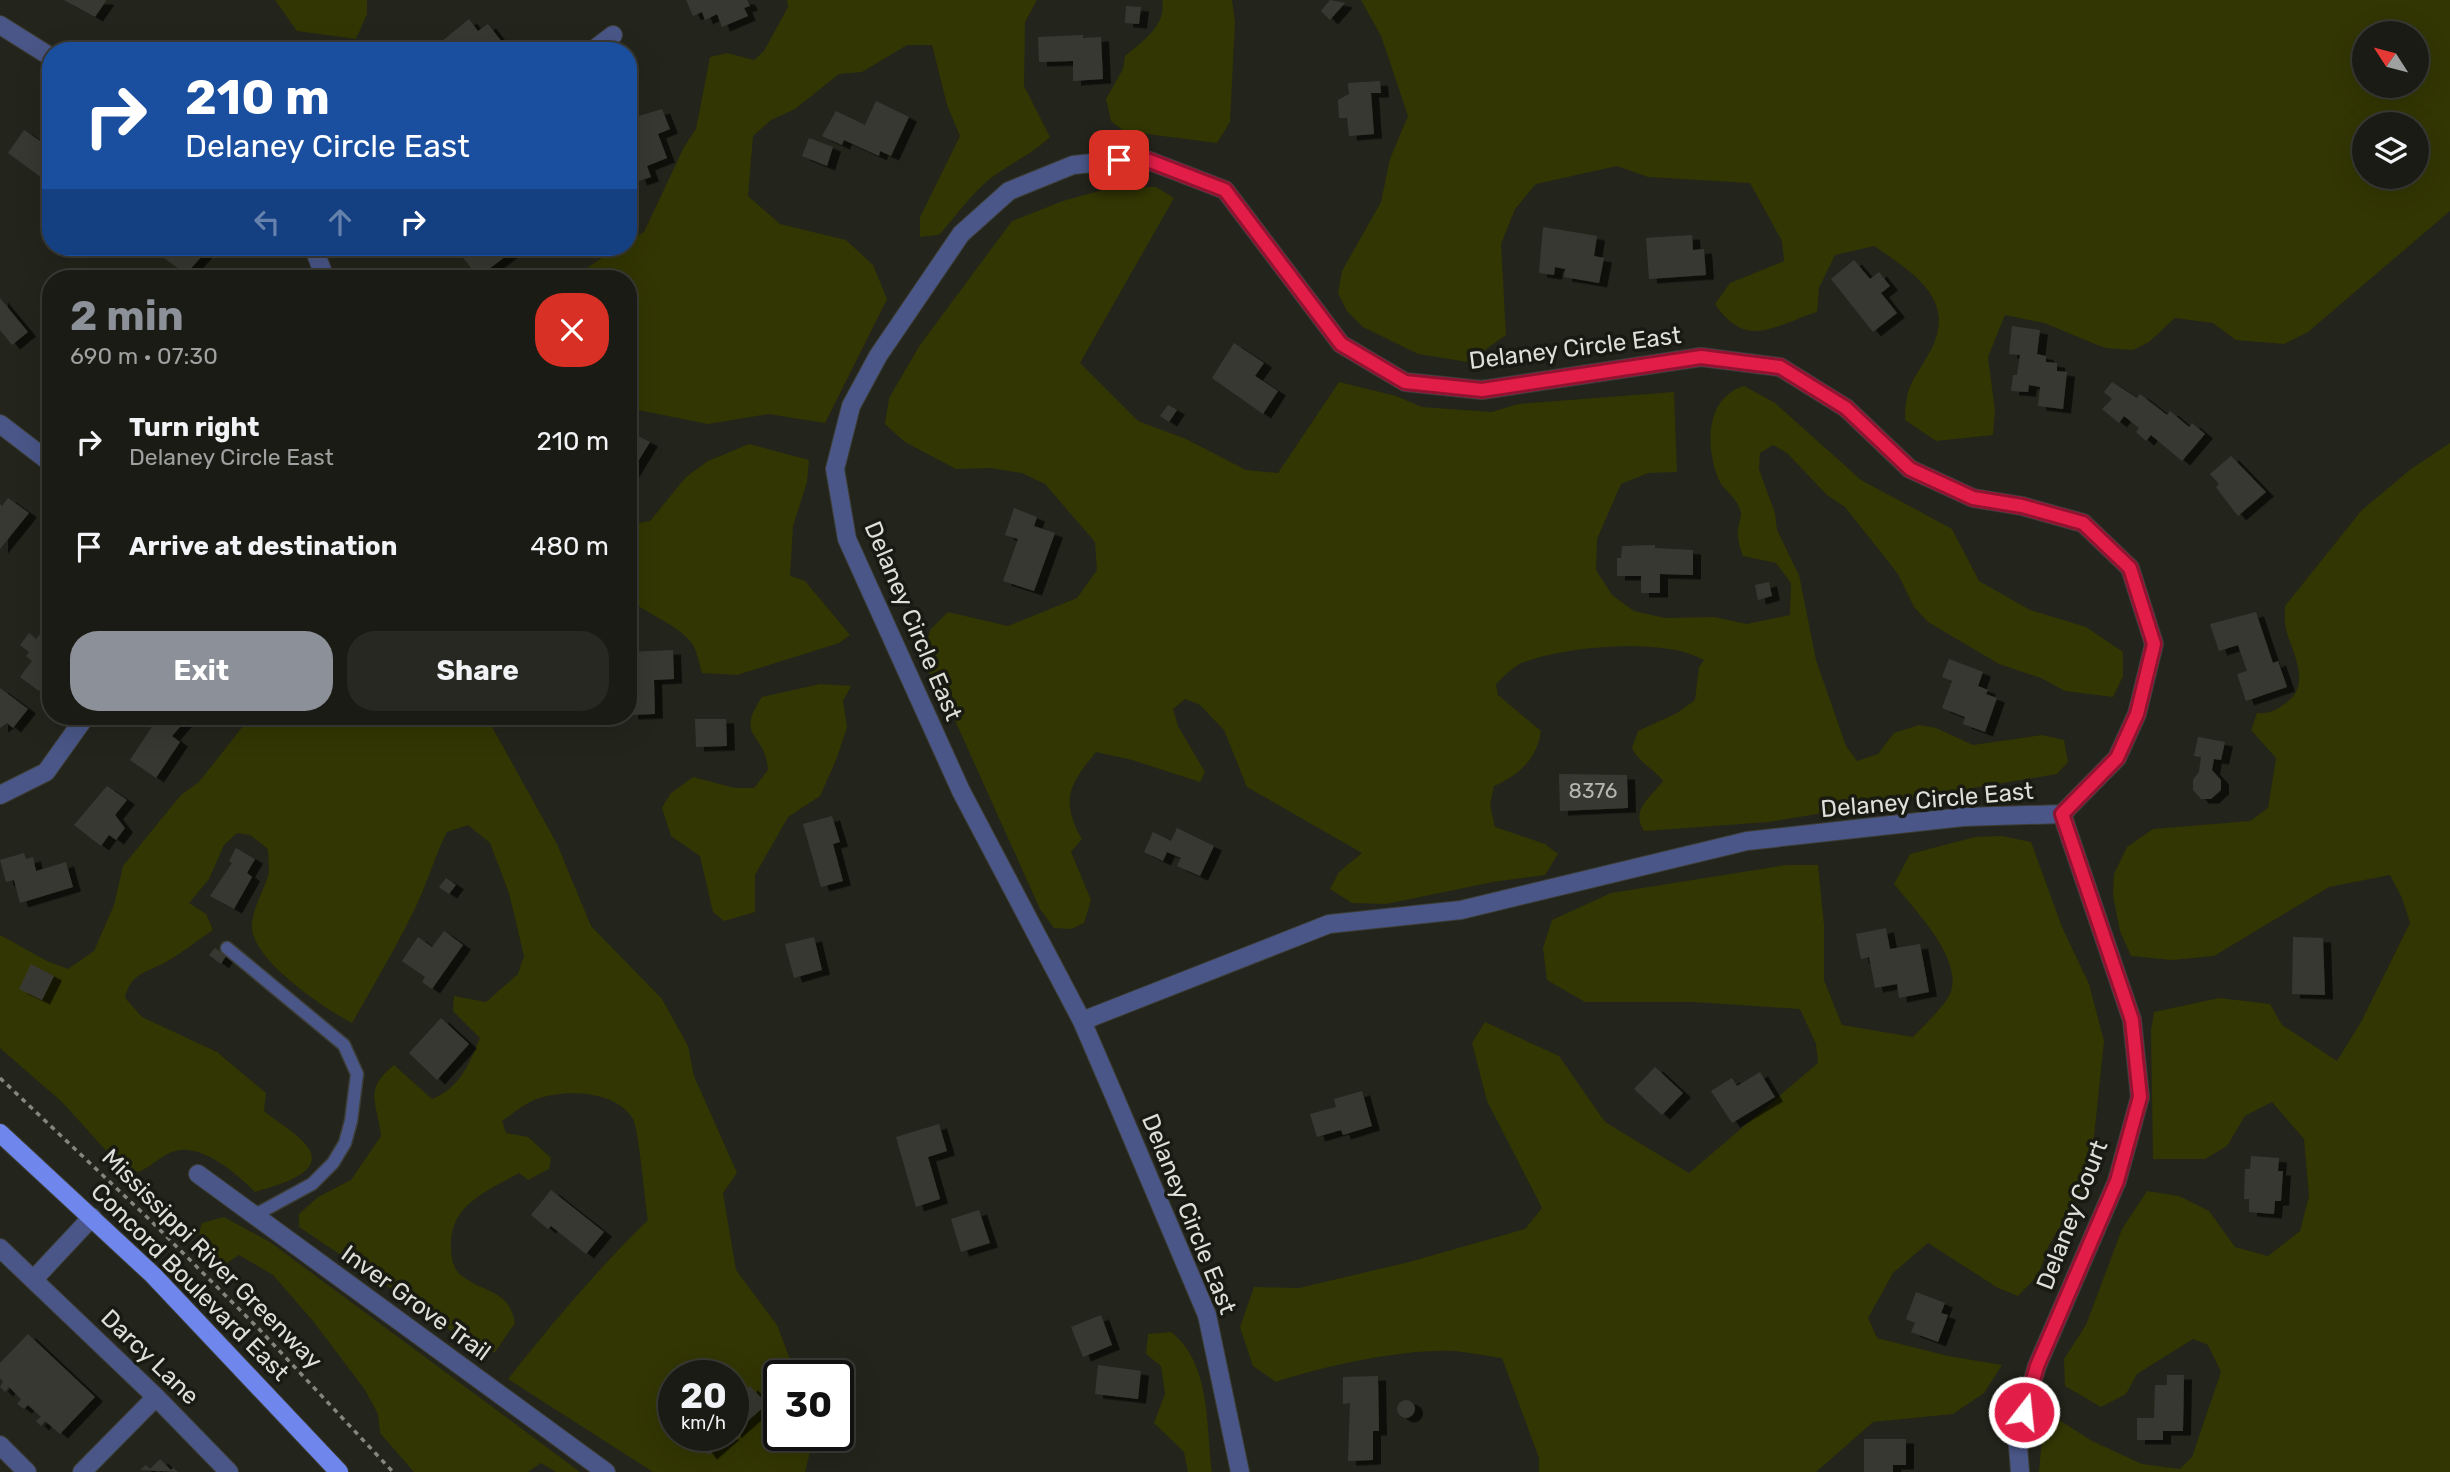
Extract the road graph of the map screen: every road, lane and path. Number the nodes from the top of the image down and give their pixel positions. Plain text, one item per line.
1 (0, 25) edge
2 (613, 35) dead end
3 (604, 42) edge
4 (42, 51) edge
5 (0, 424) edge
6 (42, 456) edge
7 (80, 725) edge
8 (0, 795) edge
9 (2062, 814) junction
10 (227, 948) dead end
11 (1082, 1021) junction
12 (0, 1078) edge
13 (0, 1133) edge
14 (198, 1174) dead end
15 (255, 1215) junction
16 (92, 1217) junction
17 (0, 1248) edge
18 (34, 1279) junction
19 (156, 1396) junction
20 (0, 1446) edge
21 (27, 1472) edge
22 (82, 1472) edge
23 (229, 1472) edge
24 (339, 1472) edge
25 (393, 1472) edge
26 (606, 1472) edge
27 (1240, 1472) edge
28 (2020, 1472) edge

1 - 4 street
2 - 3 street
5 - 6 street
7 - 8 street
9 - 11 street, Delaney Circle East
9 - 11 street, Delaney Circle East
9 - 28 street, Delaney Court
10 - 15 lane
11 - 27 street, Delaney Circle East
12 - 25 path, Mississippi River Greenway
13 - 16 main road, Concord Boulevard East
14 - 15 street, Inver Grove Trail
15 - 26 street, Inver Grove Trail
16 - 18 street
16 - 24 main road, Concord Boulevard East
17 - 18 street, Darcy Lane
18 - 19 street, Darcy Lane
19 - 22 street
19 - 23 street, Darcy Lane
20 - 21 street

